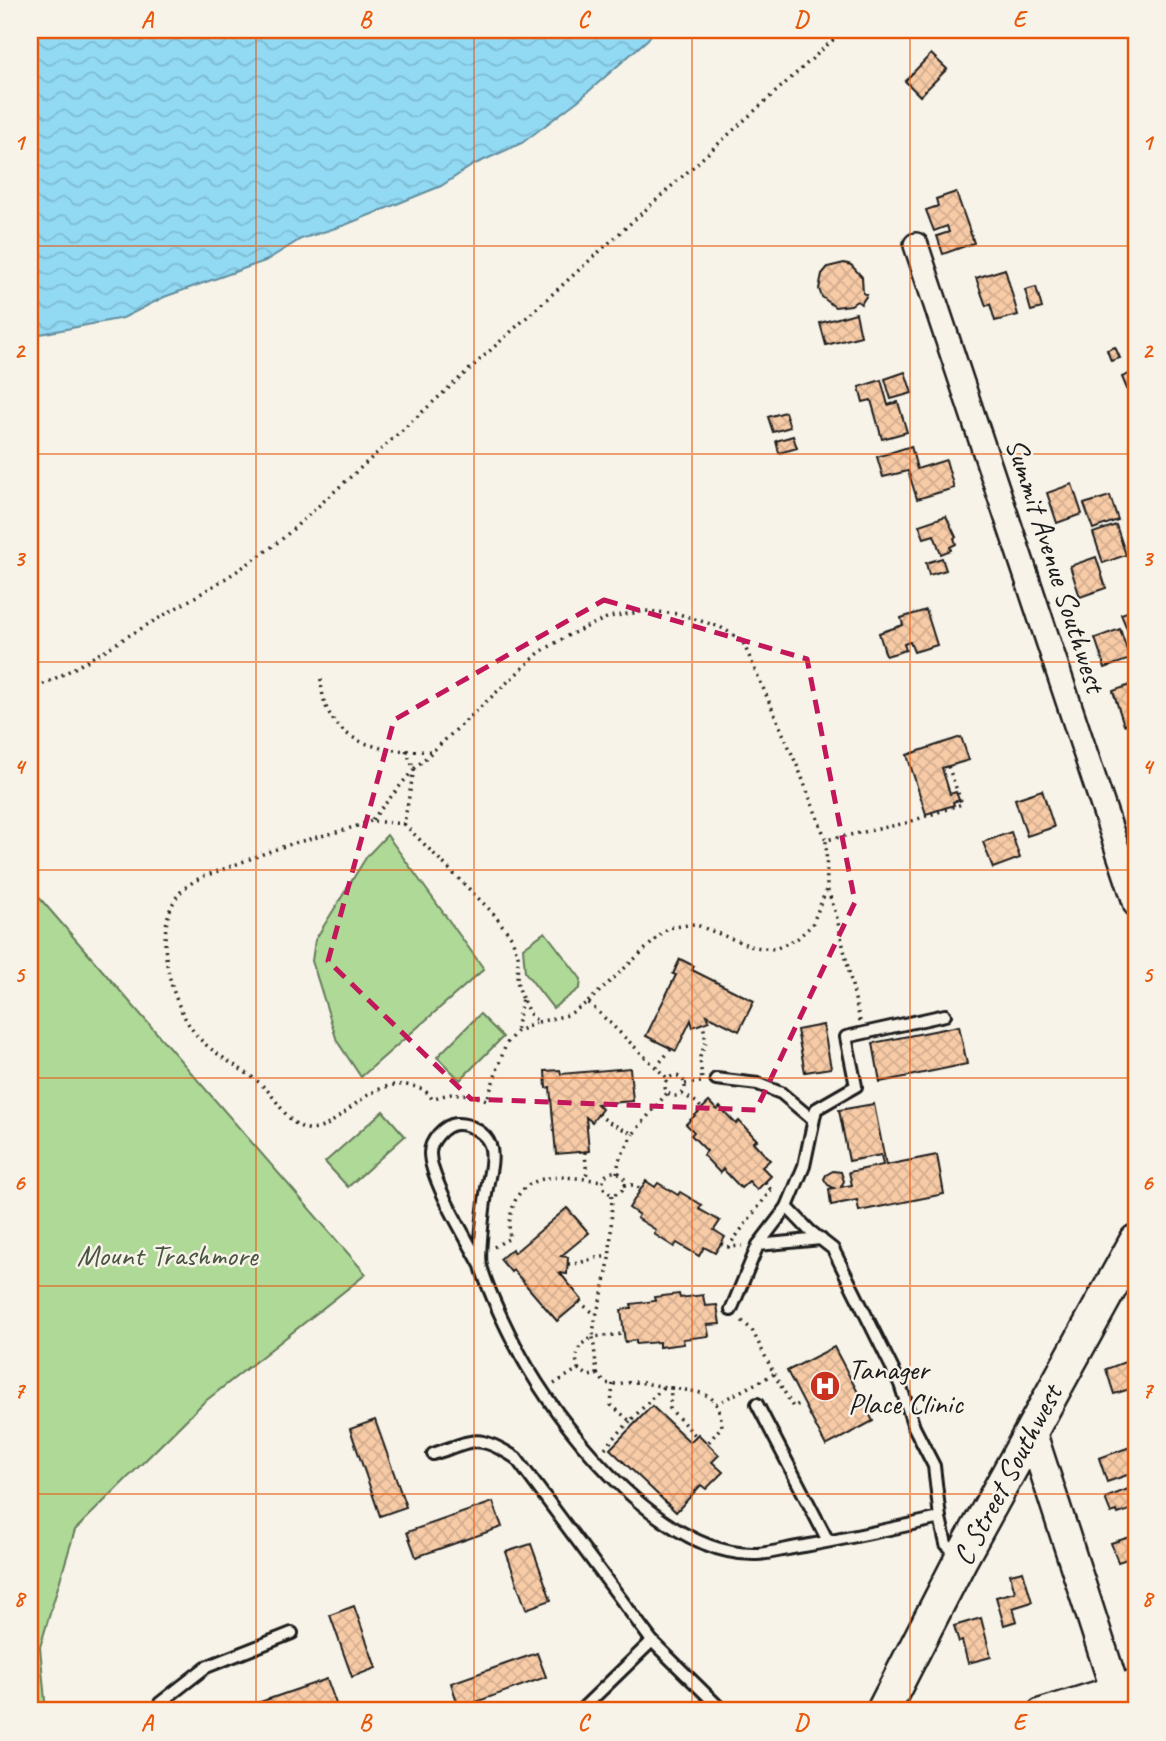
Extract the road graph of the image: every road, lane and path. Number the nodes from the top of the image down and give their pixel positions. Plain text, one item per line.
1 (844, 30) edge
2 (916, 245) dead end
3 (321, 679) dead end
4 (30, 690) edge
5 (406, 750) junction
6 (433, 751) junction
7 (948, 766) dead end
8 (414, 769) junction
9 (371, 821) junction
10 (404, 824) junction
11 (826, 840) junction
12 (827, 888) junction
13 (1136, 905) edge
14 (522, 999) junction
15 (588, 1002) junction
16 (945, 1016) dead end
17 (538, 1022) junction
18 (703, 1023) dead end
19 (516, 1032) junction
20 (863, 1033) junction
21 (672, 1048) dead end
22 (656, 1067) junction
23 (668, 1079) junction
24 (716, 1079) dead end
25 (685, 1084) junction
26 (667, 1093) junction
27 (682, 1094) junction
28 (702, 1109) dead end
29 (598, 1114) dead end
30 (813, 1120) junction
31 (634, 1134) junction
32 (585, 1152) dead end
33 (617, 1173) junction
34 (587, 1179) junction
35 (603, 1181) junction
36 (624, 1185) junction
37 (641, 1189) dead end
38 (771, 1190) dead end
39 (611, 1193) junction
40 (787, 1206) junction
41 (821, 1240) junction
42 (1136, 1241) edge
43 (721, 1244) dead end
44 (758, 1245) junction
45 (728, 1247) junction
46 (482, 1249) junction
47 (609, 1256) junction
48 (480, 1264) junction
49 (568, 1264) dead end
50 (579, 1302) dead end
51 (731, 1310) joint
52 (595, 1314) junction
53 (624, 1334) dead end
54 (593, 1337) junction
55 (578, 1368) junction
56 (597, 1374) junction
57 (774, 1374) junction
58 (613, 1384) junction
59 (663, 1387) junction
60 (671, 1388) junction
61 (544, 1391) junction
62 (803, 1402) dead end
63 (716, 1404) junction
64 (757, 1404) dead end
65 (630, 1421) junction
66 (1031, 1430) junction
67 (696, 1436) dead end
68 (707, 1444) dead end
69 (433, 1454) dead end
70 (594, 1460) junction
71 (940, 1518) junction
72 (828, 1541) junction
73 (961, 1559) junction
74 (292, 1633) dead end
75 (652, 1641) junction
76 (1124, 1693) edge
77 (157, 1711) edge
78 (580, 1711) edge
79 (723, 1711) edge
80 (883, 1711) edge
81 (1040, 1711) edge

1 - 4 path
2 - 13 street, Summit Avenue Southwest
3 - 5 path
5 - 6 path
5 - 8 path
6 - 8 path
6 - 11 path
7 - 11 path
8 - 9 path
8 - 10 path
9 - 10 path
9 - 19 path
10 - 14 path
11 - 12 path
12 - 15 path
12 - 20 path
14 - 17 path
14 - 19 path
15 - 17 path
15 - 22 path
16 - 20 lane
17 - 19 path
18 - 25 path
20 - 30 lane
21 - 22 path
22 - 23 path
23 - 25 path
23 - 26 path
24 - 30 lane
25 - 27 path
26 - 27 path
26 - 31 path
27 - 28 path
29 - 31 path
30 - 40 lane
31 - 33 path
32 - 34 path
33 - 35 path
33 - 36 path
34 - 35 path
34 - 46 path
35 - 39 path
36 - 37 path
36 - 39 path
38 - 45 path
39 - 47 path
40 - 41 lane
40 - 44 lane
41 - 44 lane
41 - 71 lane
42 - 66 main road, C Street Southwest
43 - 45 path
44 - 45 path
44 - 51 lane
46 - 48 lane
46 - 48 lane
47 - 49 path
47 - 52 path
48 - 61 lane
50 - 52 path
51 - 57 path
52 - 54 path
53 - 54 path
54 - 55 path
54 - 56 path
55 - 56 path
55 - 61 path
56 - 58 path
57 - 62 path
57 - 63 path
58 - 59 path
58 - 65 path
59 - 60 path
59 - 65 path
60 - 63 path
60 - 67 path
61 - 70 lane
63 - 68 path
64 - 72 lane
65 - 70 path
66 - 73 main road, C Street Southwest
66 - 76 street
69 - 75 lane
70 - 72 lane
71 - 72 lane
71 - 73 lane
73 - 80 main road, C Street Southwest
74 - 77 lane
75 - 78 lane
75 - 79 lane
76 - 81 street

